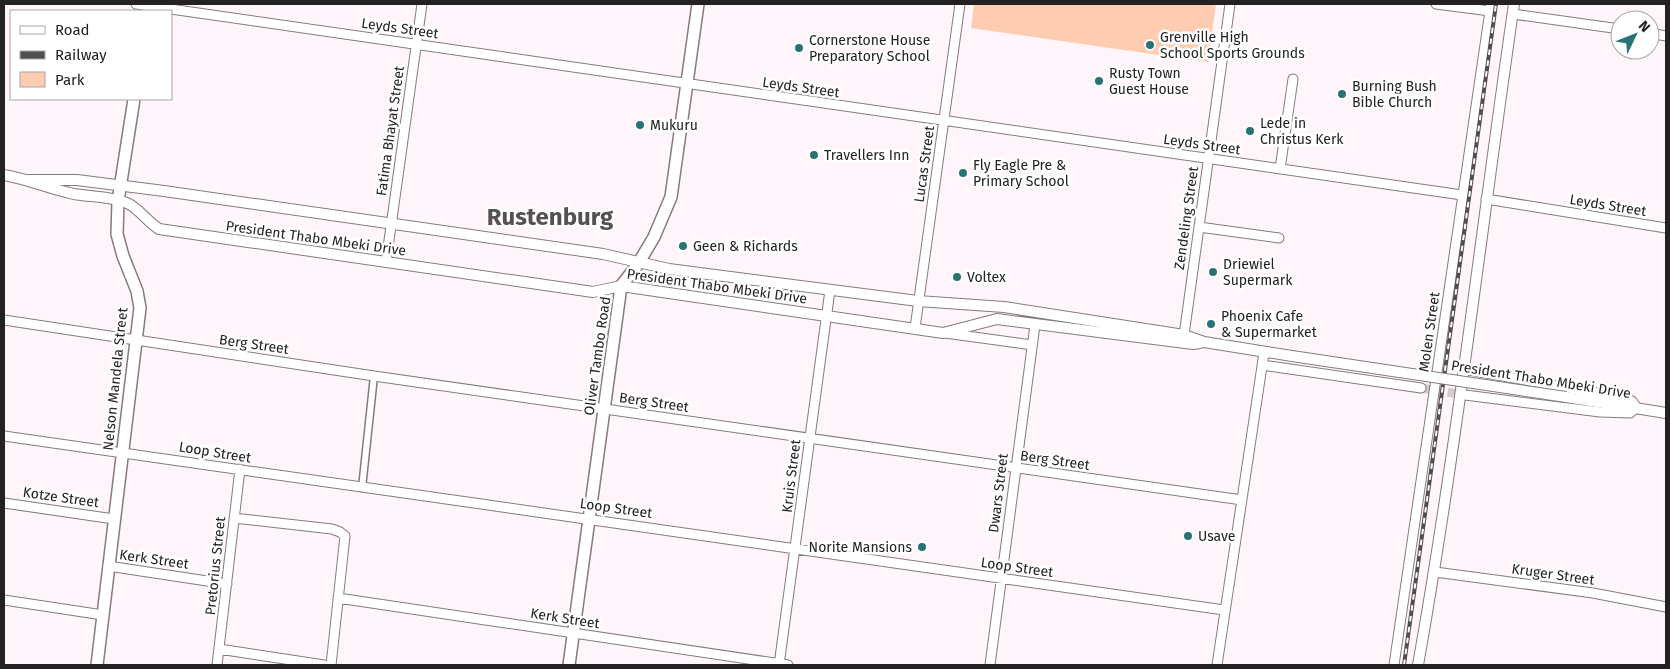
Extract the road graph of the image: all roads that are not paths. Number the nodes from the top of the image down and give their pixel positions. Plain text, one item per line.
1 (136, 4) edge
2 (422, 4) edge
3 (698, 4) edge
4 (960, 4) edge
5 (1230, 4) edge
6 (1436, 4) edge
7 (148, 7) edge
8 (1491, 7) edge
9 (1514, 9) edge
10 (170, 10) edge
11 (172, 10) edge
12 (1610, 27) edge
13 (416, 44) junction
14 (1293, 79) dead end
15 (686, 84) junction
16 (134, 100) edge
17 (944, 120) junction
18 (1208, 159) junction
19 (1280, 169) junction
20 (4, 175) edge
21 (29, 180) junction
22 (120, 186) junction
23 (1462, 195) junction
24 (1486, 199) junction
25 (118, 201) junction
26 (392, 224) junction
27 (1199, 227) junction
28 (1666, 228) edge
29 (1279, 238) dead end
30 (386, 262) junction
31 (640, 264) junction
32 (621, 286) junction
33 (830, 290) junction
34 (918, 301) junction
35 (826, 314) junction
36 (4, 320) edge
37 (1036, 324) junction
38 (915, 328) junction
39 (943, 333) junction
40 (1184, 335) junction
41 (136, 341) junction
42 (1176, 342) junction
43 (1204, 342) junction
44 (1032, 346) junction
45 (1264, 353) junction
46 (1262, 365) junction
47 (1463, 369) junction
48 (374, 376) junction
49 (1421, 388) tunnel mouth
50 (1465, 395) tunnel mouth
51 (1636, 407) junction
52 (605, 409) junction
53 (1666, 413) edge
54 (4, 436) edge
55 (810, 437) junction
56 (122, 452) junction
57 (1015, 468) junction
58 (240, 469) junction
59 (362, 488) junction
60 (1242, 500) junction
61 (4, 504) edge
62 (114, 518) junction
63 (234, 518) junction
64 (590, 518) junction
65 (795, 548) junction
66 (108, 566) junction
67 (1435, 572) junction
68 (1001, 579) junction
69 (227, 584) junction
70 (338, 598) junction
71 (4, 600) edge
72 (1666, 607) edge
73 (1224, 610) junction
74 (103, 616) junction
75 (573, 632) junction
76 (220, 650) junction
77 (97, 665) edge
78 (217, 665) edge
79 (324, 665) edge
80 (331, 665) edge
81 (569, 665) edge
82 (782, 665) edge
83 (990, 665) edge
84 (1217, 665) edge
85 (1394, 665) edge
86 (1418, 665) edge

1 - 7 street, Leyds Street
2 - 13 street, Fatima Bhayat Street
3 - 15 main road, Oliver Tambo Road
4 - 17 street, Lucas Street
5 - 18 street, Zendeling Street
6 - 8 street
7 - 10 street, Leyds Street
8 - 23 street, Molen Street
9 - 12 street
9 - 24 street
11 - 13 street, Leyds Street
13 - 15 street, Leyds Street
13 - 26 street, Fatima Bhayat Street
14 - 19 street
15 - 17 street, Leyds Street
15 - 31 main road, Oliver Tambo Road
16 - 22 main road, Nelson Mandela Street
17 - 18 street, Leyds Street
17 - 34 street, Lucas Street
18 - 19 street, Leyds Street
18 - 27 street, Zendeling Street
19 - 23 street, Leyds Street
20 - 21 street, President Thabo Mbeki Drive
21 - 22 street, President Thabo Mbeki Drive
21 - 25 street, President Thabo Mbeki Drive
22 - 25 main road, Nelson Mandela Street
22 - 26 street, President Thabo Mbeki Drive
23 - 85 street, Molen Street
24 - 28 street, Leyds Street
24 - 47 street
25 - 30 street, President Thabo Mbeki Drive
25 - 41 main road, Nelson Mandela Street
26 - 30 street, Fatima Bhayat Street
26 - 31 street, President Thabo Mbeki Drive
27 - 29 street
27 - 40 street, Zendeling Street
30 - 32 street, President Thabo Mbeki Drive
31 - 32 main road, Oliver Tambo Road
31 - 33 street, President Thabo Mbeki Drive
32 - 35 street, President Thabo Mbeki Drive
32 - 52 main road, Oliver Tambo Road
33 - 34 street, President Thabo Mbeki Drive
33 - 35 street, Kruis Street
34 - 38 street, Lucas Street
34 - 40 street, President Thabo Mbeki Drive
35 - 38 street, President Thabo Mbeki Drive
35 - 55 street, Kruis Street
36 - 41 street, Berg Street
37 - 39 street, President Thabo Mbeki Drive
37 - 42 street, President Thabo Mbeki Drive
37 - 44 street, Dwars Street
38 - 39 street, President Thabo Mbeki Drive
39 - 44 street
40 - 42 street
40 - 43 street, President Thabo Mbeki Drive
41 - 48 street, Berg Street
41 - 56 main road, Nelson Mandela Street
42 - 43 street, President Thabo Mbeki Drive
43 - 45 street, President Thabo Mbeki Drive
44 - 57 street, Dwars Street
45 - 46 street
45 - 51 street, President Thabo Mbeki Drive, bridge
46 - 49 street
46 - 60 street
47 - 51 street
47 - 67 street
48 - 52 street, Berg Street
48 - 59 street
50 - 51 street
51 - 53 street, President Thabo Mbeki Drive
52 - 55 street, Berg Street
52 - 64 main road, Oliver Tambo Road
54 - 56 street, Loop Street
55 - 57 street, Berg Street
55 - 65 street, Kruis Street
56 - 58 street, Loop Street
56 - 62 main road, Nelson Mandela Street
57 - 60 street, Berg Street
57 - 68 street, Dwars Street
58 - 59 street, Loop Street
58 - 63 street, Pretorius Street
59 - 64 street, Loop Street
60 - 73 street
61 - 62 street, Kotze Street
62 - 66 main road, Nelson Mandela Street
63 - 69 street, Pretorius Street
63 - 70 street
64 - 65 street, Loop Street
64 - 75 main road, Oliver Tambo Road
65 - 68 street, Loop Street
65 - 82 street, Kruis Street
66 - 69 street, Kerk Street
66 - 74 main road, Nelson Mandela Street
67 - 72 street, Kruger Street
67 - 86 street
68 - 73 street, Loop Street
68 - 83 street, Dwars Street
69 - 76 street, Pretorius Street
70 - 75 street, Kerk Street
70 - 80 street
71 - 74 street
73 - 84 street
74 - 77 main road, Nelson Mandela Street
75 - 81 main road, Oliver Tambo Road
75 - 82 street, Kerk Street
76 - 78 street, Pretorius Street
76 - 79 street

